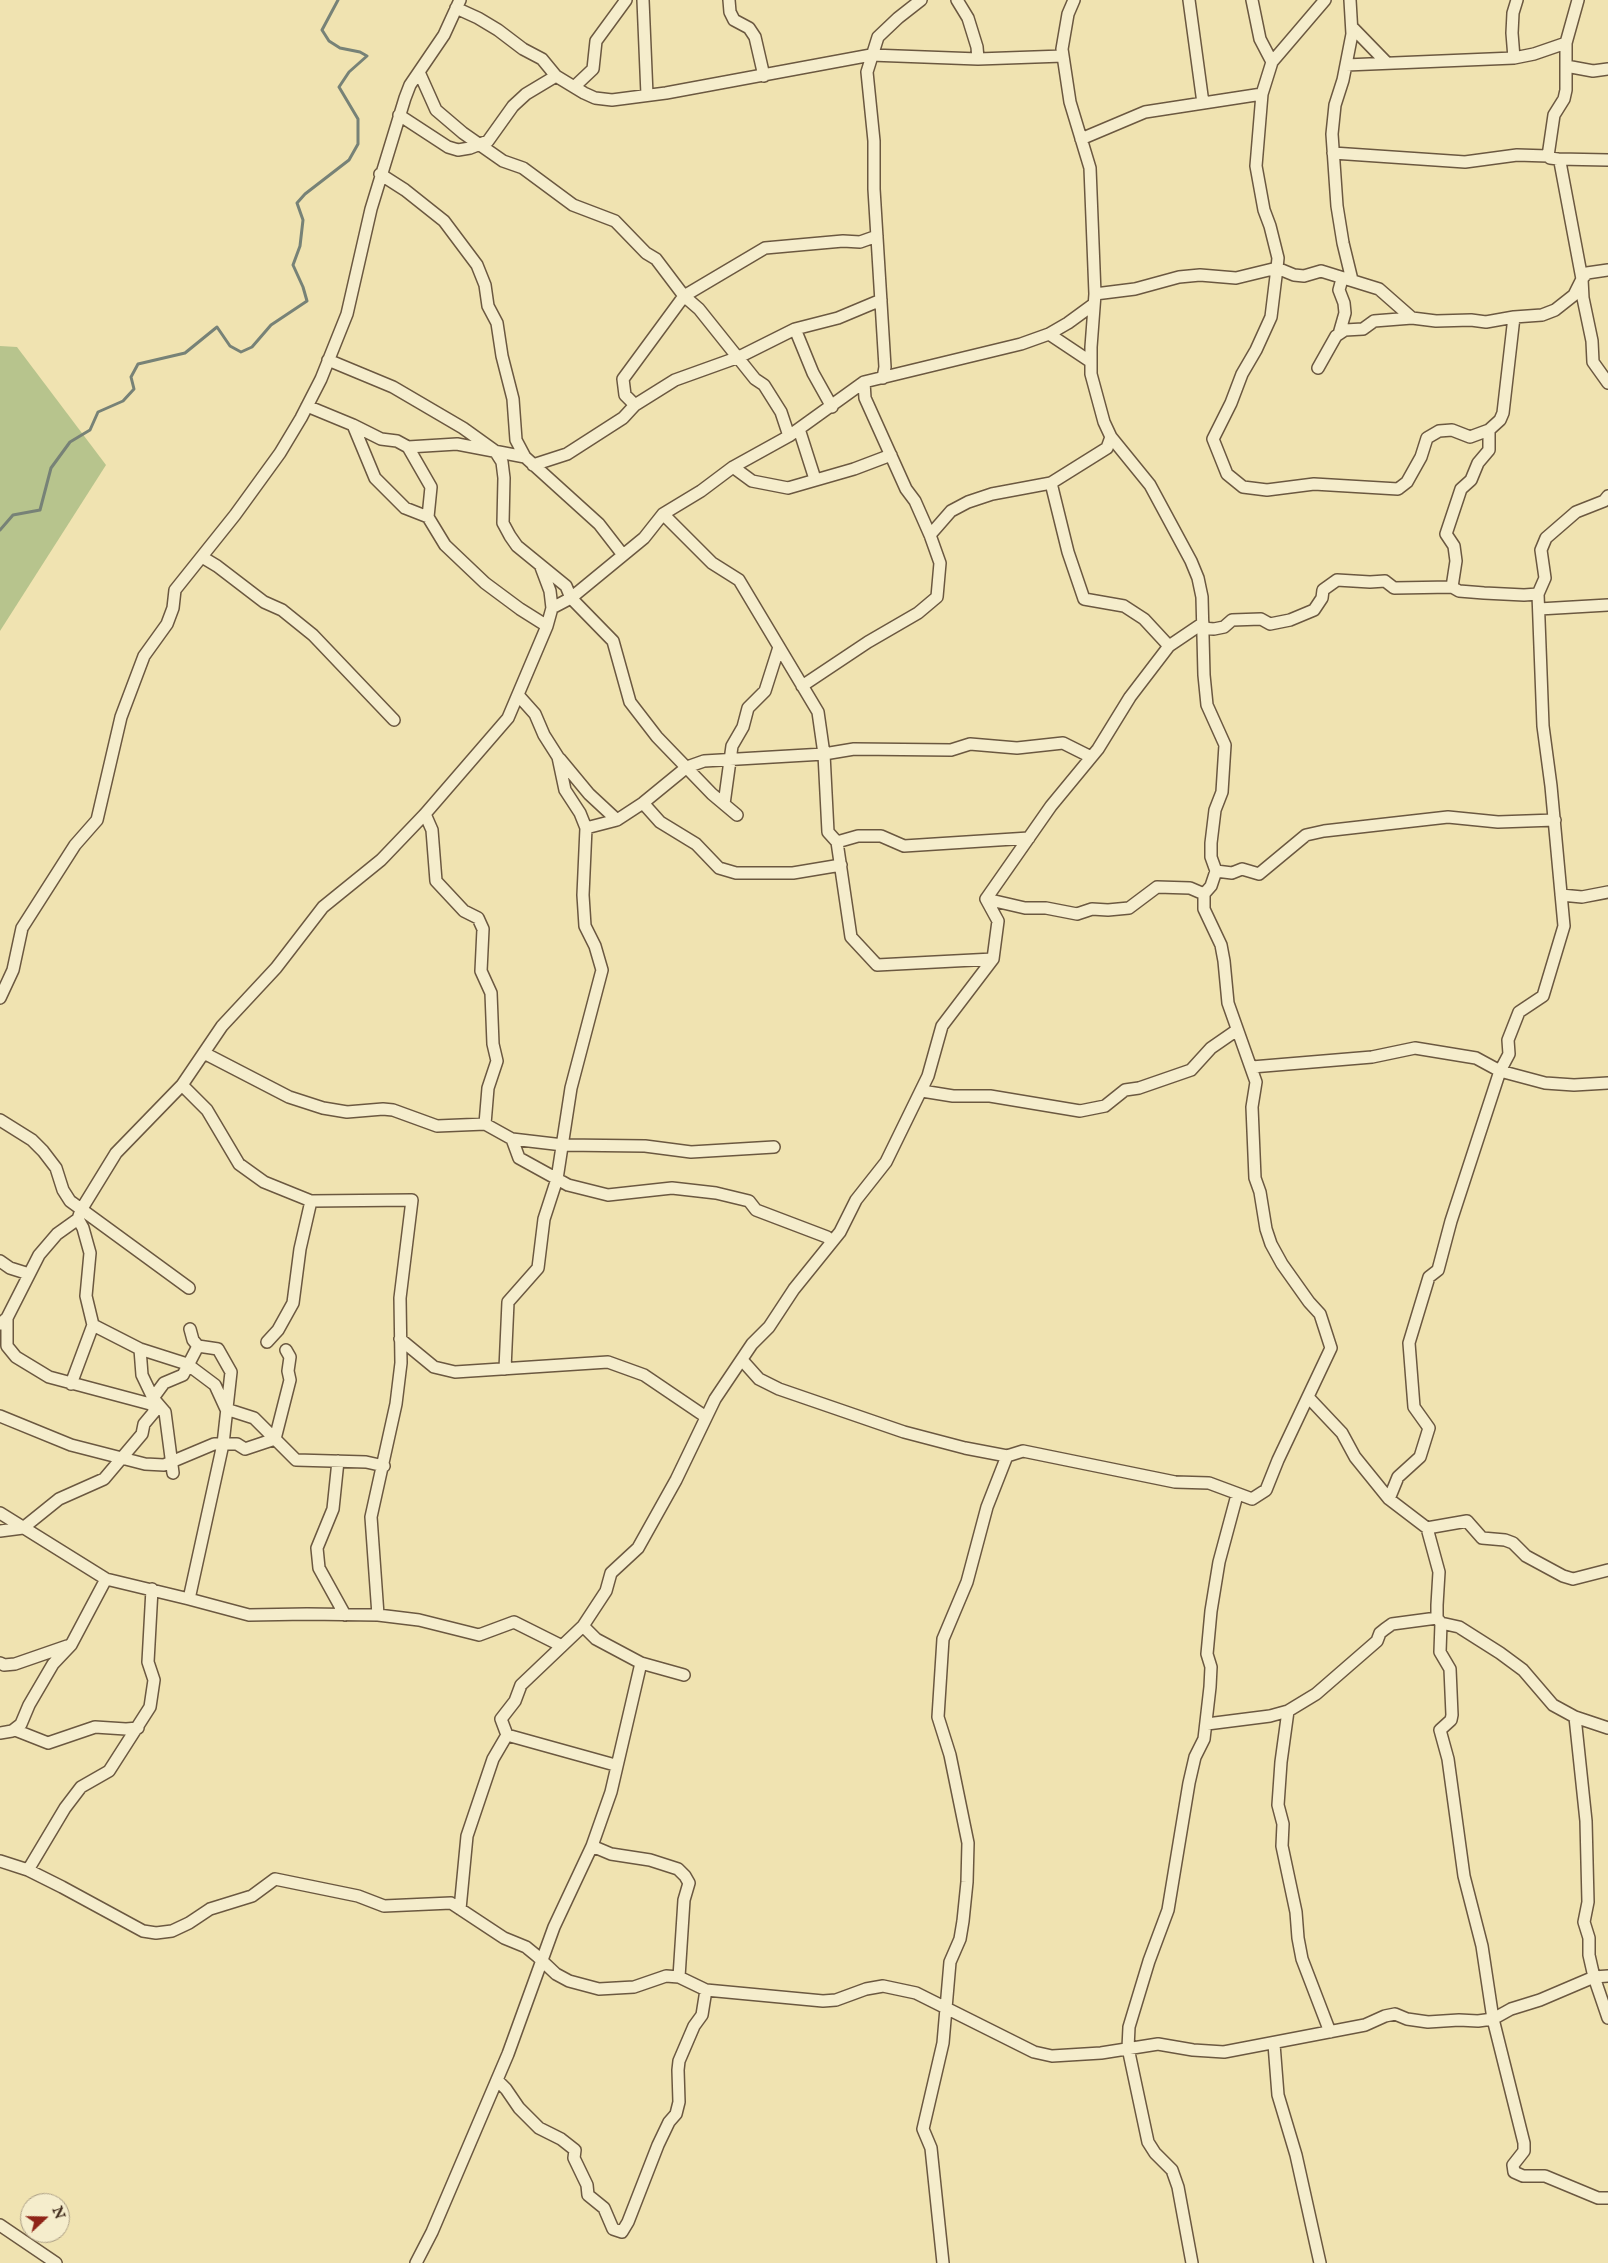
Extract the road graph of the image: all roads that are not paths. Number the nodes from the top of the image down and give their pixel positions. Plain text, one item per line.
1 (626, 0) edge
2 (643, 0) edge
3 (729, 0) edge
4 (921, 0) edge
5 (956, 0) edge
6 (1074, 0) edge
7 (1190, 0) edge
8 (1252, 0) edge
9 (1325, 0) edge
10 (1350, 0) edge
11 (1517, 0) edge
12 (1578, 0) edge
13 (458, 4) edge
14 (906, 5) edge
15 (1352, 27) junction
16 (1566, 43) junction
17 (871, 55) junction
18 (1063, 56) junction
19 (1514, 58) junction
20 (978, 59) junction
21 (1272, 62) junction
22 (1386, 62) junction
23 (1346, 65) junction
24 (1566, 66) junction
25 (1608, 69) edge
26 (419, 72) junction
27 (556, 76) junction
28 (764, 76) junction
29 (574, 87) junction
30 (1262, 94) junction
31 (647, 96) junction
32 (1203, 102) junction
33 (399, 115) junction
34 (1081, 139) junction
35 (479, 144) junction
36 (1333, 153) junction
37 (1553, 157) junction
38 (1608, 160) edge
39 (380, 174) junction
40 (877, 236) junction
41 (1277, 268) junction
42 (1608, 270) edge
43 (1582, 279) junction
44 (1347, 280) junction
45 (684, 296) junction
46 (1095, 299) junction
47 (881, 300) junction
48 (1514, 317) junction
49 (1412, 318) junction
50 (795, 329) junction
51 (1049, 334) junction
52 (1339, 334) junction
53 (739, 357) junction
54 (328, 360) junction
55 (1091, 362) junction
56 (1318, 368) dead end
57 (883, 378) junction
58 (864, 382) junction
59 (1608, 383) edge
60 (635, 405) junction
61 (307, 406) junction
62 (832, 407) junction
63 (353, 425) junction
64 (799, 429) junction
65 (1489, 430) junction
66 (789, 436) junction
67 (1111, 437) junction
68 (408, 447) junction
69 (495, 451) junction
70 (891, 455) junction
71 (529, 461) junction
72 (733, 467) junction
73 (815, 479) junction
74 (1051, 483) junction
75 (1608, 496) edge
76 (663, 514) junction
77 (428, 516) junction
78 (930, 535) junction
79 (623, 555) junction
80 (202, 557) junction
81 (541, 566) junction
82 (1452, 587) junction
83 (1538, 594) junction
84 (571, 598) junction
85 (1608, 605) edge
86 (552, 608) junction
87 (1539, 609) junction
88 (1203, 625) junction
89 (547, 626) junction
90 (1169, 646) junction
91 (779, 647) junction
92 (802, 686) junction
93 (518, 695) junction
94 (394, 720) dead end
95 (824, 754) junction
96 (1091, 757) junction
97 (558, 758) junction
98 (729, 759) junction
99 (687, 767) junction
100 (643, 803) junction
101 (724, 804) junction
102 (425, 814) junction
103 (737, 815) dead end
104 (617, 820) junction
105 (1555, 820) junction
106 (586, 828) junction
107 (1029, 838) junction
108 (837, 842) junction
109 (841, 865) junction
110 (1216, 871) junction
111 (1608, 892) edge
112 (1204, 894) junction
113 (1561, 895) junction
114 (986, 899) junction
115 (993, 959) junction
116 (0, 998) edge
117 (1237, 1030) junction
118 (204, 1054) junction
119 (1252, 1067) junction
120 (1500, 1072) junction
121 (1608, 1083) edge
122 (182, 1085) junction
123 (922, 1091) junction
124 (0, 1120) edge
125 (485, 1124) junction
126 (512, 1140) junction
127 (562, 1144) junction
128 (774, 1147) dead end
129 (557, 1179) junction
130 (312, 1200) junction
131 (79, 1214) junction
132 (831, 1241) junction
133 (0, 1261) edge
134 (29, 1274) junction
135 (189, 1288) dead end
136 (3, 1321) edge
137 (93, 1325) junction
138 (190, 1329) dead end
139 (400, 1339) junction
140 (267, 1342) dead end
141 (198, 1346) junction
142 (140, 1349) junction
143 (286, 1350) dead end
144 (742, 1360) junction
145 (187, 1364) junction
146 (505, 1369) junction
147 (71, 1384) junction
148 (1308, 1397) junction
149 (153, 1402) junction
150 (226, 1409) junction
151 (0, 1416) edge
152 (706, 1417) junction
153 (275, 1439) junction
154 (223, 1444) junction
155 (1007, 1456) junction
156 (122, 1457) junction
157 (171, 1461) junction
158 (338, 1461) junction
159 (384, 1466) junction
160 (173, 1473) dead end
161 (1237, 1495) junction
162 (1388, 1499) junction
163 (0, 1513) edge
164 (23, 1528) junction
165 (1427, 1528) junction
166 (0, 1531) edge
167 (1608, 1570) edge
168 (106, 1579) junction
169 (152, 1589) junction
170 (189, 1599) junction
171 (345, 1615) junction
172 (378, 1616) junction
173 (1439, 1620) junction
174 (583, 1626) junction
175 (71, 1645) junction
176 (562, 1646) junction
177 (0, 1663) edge
178 (642, 1663) junction
179 (684, 1675) dead end
180 (1288, 1712) junction
181 (1575, 1717) junction
182 (1207, 1724) junction
183 (138, 1728) junction
184 (1608, 1728) edge
185 (15, 1730) junction
186 (0, 1733) edge
187 (507, 1735) junction
188 (616, 1765) junction
189 (592, 1846) junction
190 (0, 1861) edge
191 (28, 1870) junction
192 (460, 1909) junction
193 (540, 1961) junction
194 (1608, 1976) edge
195 (679, 1977) junction
196 (1594, 1977) junction
197 (706, 1990) junction
198 (946, 2008) junction
199 (1494, 2018) junction
200 (1608, 2018) edge
201 (1330, 2032) junction
202 (1274, 2044) junction
203 (1128, 2048) junction
204 (497, 2080) junction
205 (1608, 2198) edge
206 (0, 2225) edge
207 (56, 2263) edge
208 (416, 2263) edge
209 (943, 2263) edge
210 (1192, 2263) edge
211 (1320, 2263) edge

1 - 29 street
2 - 31 street
3 - 28 street
4 - 14 street
5 - 20 street
6 - 18 street
7 - 32 street
8 - 21 street
9 - 21 street
10 - 15 street
11 - 19 street
12 - 16 street
13 - 26 street
13 - 27 street
14 - 17 street
15 - 22 street
15 - 23 street
16 - 19 street
16 - 24 street
17 - 20 street
17 - 28 street
17 - 40 street
18 - 20 street
18 - 34 street
19 - 22 street
21 - 30 street
22 - 23 street
23 - 36 street
24 - 25 street
24 - 37 street
26 - 33 street
26 - 35 street
27 - 29 street
27 - 35 street
28 - 31 street
29 - 31 street
30 - 32 street
30 - 41 street
32 - 34 street
33 - 35 street
33 - 39 street
34 - 46 street
35 - 45 street
36 - 37 street
36 - 44 street
37 - 38 street
37 - 43 street
39 - 54 street
39 - 71 street
40 - 45 street
40 - 47 street
41 - 44 street
41 - 46 street
41 - 65 street
42 - 43 street
43 - 48 street
43 - 59 street
44 - 49 street
44 - 52 street
45 - 53 street
45 - 60 street
46 - 51 street
46 - 55 street
47 - 50 street
47 - 57 street
48 - 49 street
48 - 65 street
49 - 52 street
50 - 53 street
50 - 62 street
51 - 55 street
51 - 57 street
52 - 56 street
53 - 60 street
53 - 66 street
54 - 61 street
54 - 69 street
55 - 67 street
57 - 58 street
58 - 62 street
58 - 70 street
60 - 71 street
61 - 63 street
61 - 80 street
62 - 64 street
63 - 68 street
63 - 77 street
64 - 66 street
64 - 73 street
65 - 82 street
66 - 72 street
67 - 74 street
67 - 88 street
68 - 69 street
68 - 77 street
69 - 71 street
69 - 81 street
70 - 73 street
70 - 78 street
71 - 79 street
72 - 73 street
72 - 76 street
74 - 78 street
74 - 90 street
75 - 83 street
76 - 79 street
76 - 91 street
77 - 89 street
78 - 92 street
79 - 84 street
80 - 94 street
80 - 116 street
81 - 84 street
81 - 86 street
82 - 83 street
82 - 88 street
83 - 87 street
84 - 86 street
84 - 99 street
85 - 87 street
86 - 89 street
87 - 105 street
88 - 90 street
88 - 110 street
89 - 93 street
90 - 96 street
91 - 92 street
91 - 98 street
92 - 95 street
93 - 97 street
93 - 102 street
95 - 96 street
95 - 98 street
95 - 108 street
96 - 107 street
97 - 104 street
97 - 106 street
98 - 99 street
98 - 101 street
99 - 100 street
99 - 101 street
100 - 104 street
100 - 109 street
101 - 103 street
102 - 118 street
102 - 125 street
104 - 106 street
105 - 110 street
105 - 113 street
106 - 127 street
107 - 108 street
107 - 114 street
108 - 109 street
109 - 115 street
110 - 112 street
111 - 113 street
112 - 114 street
112 - 117 street
113 - 120 street
114 - 115 street
115 - 123 street
117 - 119 street
117 - 123 street
118 - 122 street
118 - 125 street
119 - 120 street
119 - 148 street
120 - 121 street
120 - 162 street
122 - 130 street
122 - 131 street
123 - 132 street
124 - 131 street
125 - 126 street
126 - 127 street
126 - 129 street
127 - 128 street
127 - 129 street
129 - 132 street
129 - 146 street
130 - 139 street
130 - 140 street
131 - 134 street
131 - 135 street
131 - 137 street
132 - 144 street
133 - 134 street
134 - 136 street
136 - 147 street
137 - 142 street
137 - 147 street
138 - 141 street
139 - 146 street
139 - 159 street
141 - 145 street
141 - 150 street
142 - 145 street
142 - 149 street
143 - 153 street
144 - 152 street
144 - 155 street
145 - 149 street
145 - 150 street
146 - 152 street
147 - 149 street
148 - 161 street
148 - 162 street
149 - 156 street
149 - 157 street
150 - 153 street
150 - 154 street
151 - 156 street
152 - 174 street
153 - 154 street
153 - 158 street
154 - 157 street
154 - 170 street
155 - 161 street
155 - 198 street
156 - 157 street
156 - 164 street
157 - 160 street
158 - 159 street
158 - 171 street
159 - 172 street
161 - 182 street
162 - 165 street
163 - 164 street
164 - 166 street
164 - 168 street
165 - 167 street
165 - 173 street
168 - 169 street
168 - 175 street
169 - 170 street
169 - 183 street
170 - 171 street
171 - 172 street
172 - 176 street
173 - 180 street
173 - 181 street
173 - 199 street
174 - 176 street
174 - 178 street
175 - 177 street
175 - 185 street
176 - 187 street
178 - 179 street
178 - 188 street
180 - 182 street
180 - 201 street
181 - 184 street
181 - 196 street
182 - 203 street
183 - 185 street
183 - 191 street
185 - 186 street
187 - 188 street
187 - 192 street
188 - 189 street
189 - 193 street
189 - 195 street
190 - 191 street
191 - 192 street
192 - 193 street
193 - 195 street
193 - 204 street
194 - 196 street
195 - 197 street
196 - 199 street
196 - 200 street
197 - 198 street
197 - 204 street
198 - 203 street
198 - 209 street
199 - 201 street
199 - 205 street
201 - 202 street
202 - 203 street
202 - 211 street
203 - 210 street
204 - 208 street
206 - 207 street

